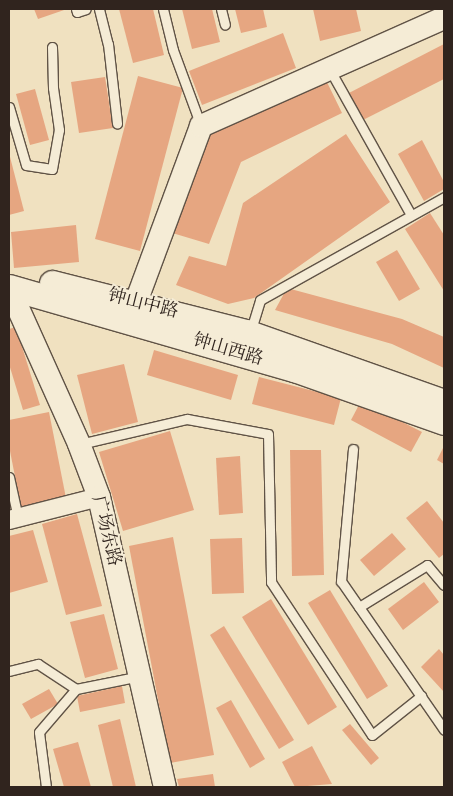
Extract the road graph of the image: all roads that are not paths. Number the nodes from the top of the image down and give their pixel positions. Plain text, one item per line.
1 (76, 9) edge
2 (86, 9) edge
3 (100, 9) edge
4 (162, 9) edge
5 (221, 9) edge
6 (444, 18) edge
7 (225, 25) dead end
8 (52, 47) dead end
9 (329, 69) junction
10 (9, 107) edge
11 (117, 123) dead end
12 (201, 126) junction
13 (444, 197) edge
14 (411, 215) junction
15 (9, 273) edge
16 (9, 287) edge
17 (136, 302) junction
18 (247, 344) junction
19 (444, 402) edge
20 (444, 422) edge
21 (79, 444) junction
22 (352, 449) dead end
23 (9, 477) edge
24 (99, 497) junction
25 (13, 519) edge
26 (444, 585) edge
27 (359, 606) junction
28 (9, 672) edge
29 (140, 676) junction
30 (76, 689) junction
31 (421, 696) junction
32 (444, 730) edge
33 (46, 787) edge
34 (166, 787) edge

1 - 2 lane
3 - 11 lane
4 - 12 lane
5 - 7 lane
6 - 9 street
8 - 10 lane
9 - 12 street
9 - 14 lane
12 - 17 street
13 - 14 lane
14 - 18 lane
15 - 17 main road, 钟山中路
16 - 18 main road, 钟山西路
16 - 21 street, 广场东路
17 - 18 main road, 钟山中路
18 - 19 main road, 钟山中路
18 - 20 main road, 钟山西路
21 - 24 street, 广场东路
21 - 31 lane
22 - 27 lane
23 - 25 lane
24 - 25 street
24 - 29 street, 广场东路
26 - 27 lane
27 - 31 lane
28 - 30 lane
29 - 30 lane
29 - 34 street, 广场东路
30 - 33 lane
31 - 32 lane

